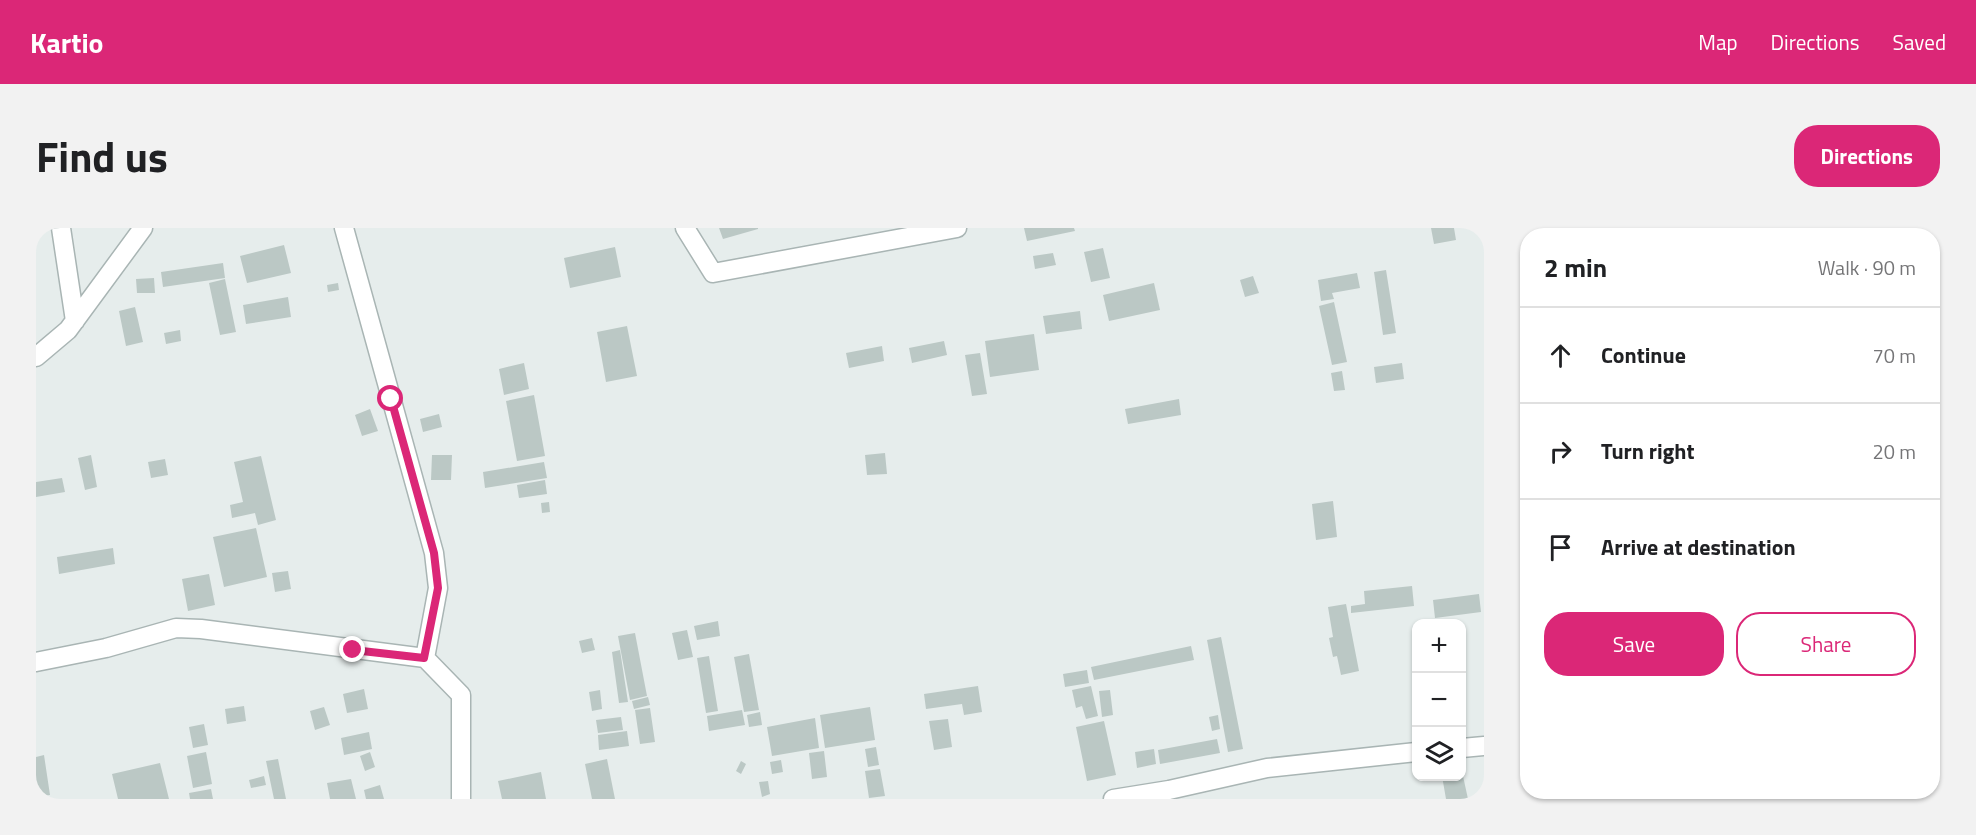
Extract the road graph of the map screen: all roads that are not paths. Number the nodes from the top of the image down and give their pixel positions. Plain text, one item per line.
1 (61, 228) edge
2 (143, 228) edge
3 (344, 228) edge
4 (685, 228) edge
5 (957, 228) edge
6 (75, 321) junction
7 (36, 357) edge
8 (424, 658) junction
9 (36, 662) edge
10 (1484, 746) edge
11 (1466, 748) edge
12 (1412, 752) edge
13 (461, 799) edge
14 (1113, 799) edge

1 - 6 street
2 - 6 street
3 - 8 street
4 - 5 street
6 - 7 street
8 - 9 street
8 - 13 street
10 - 11 street
12 - 14 street

